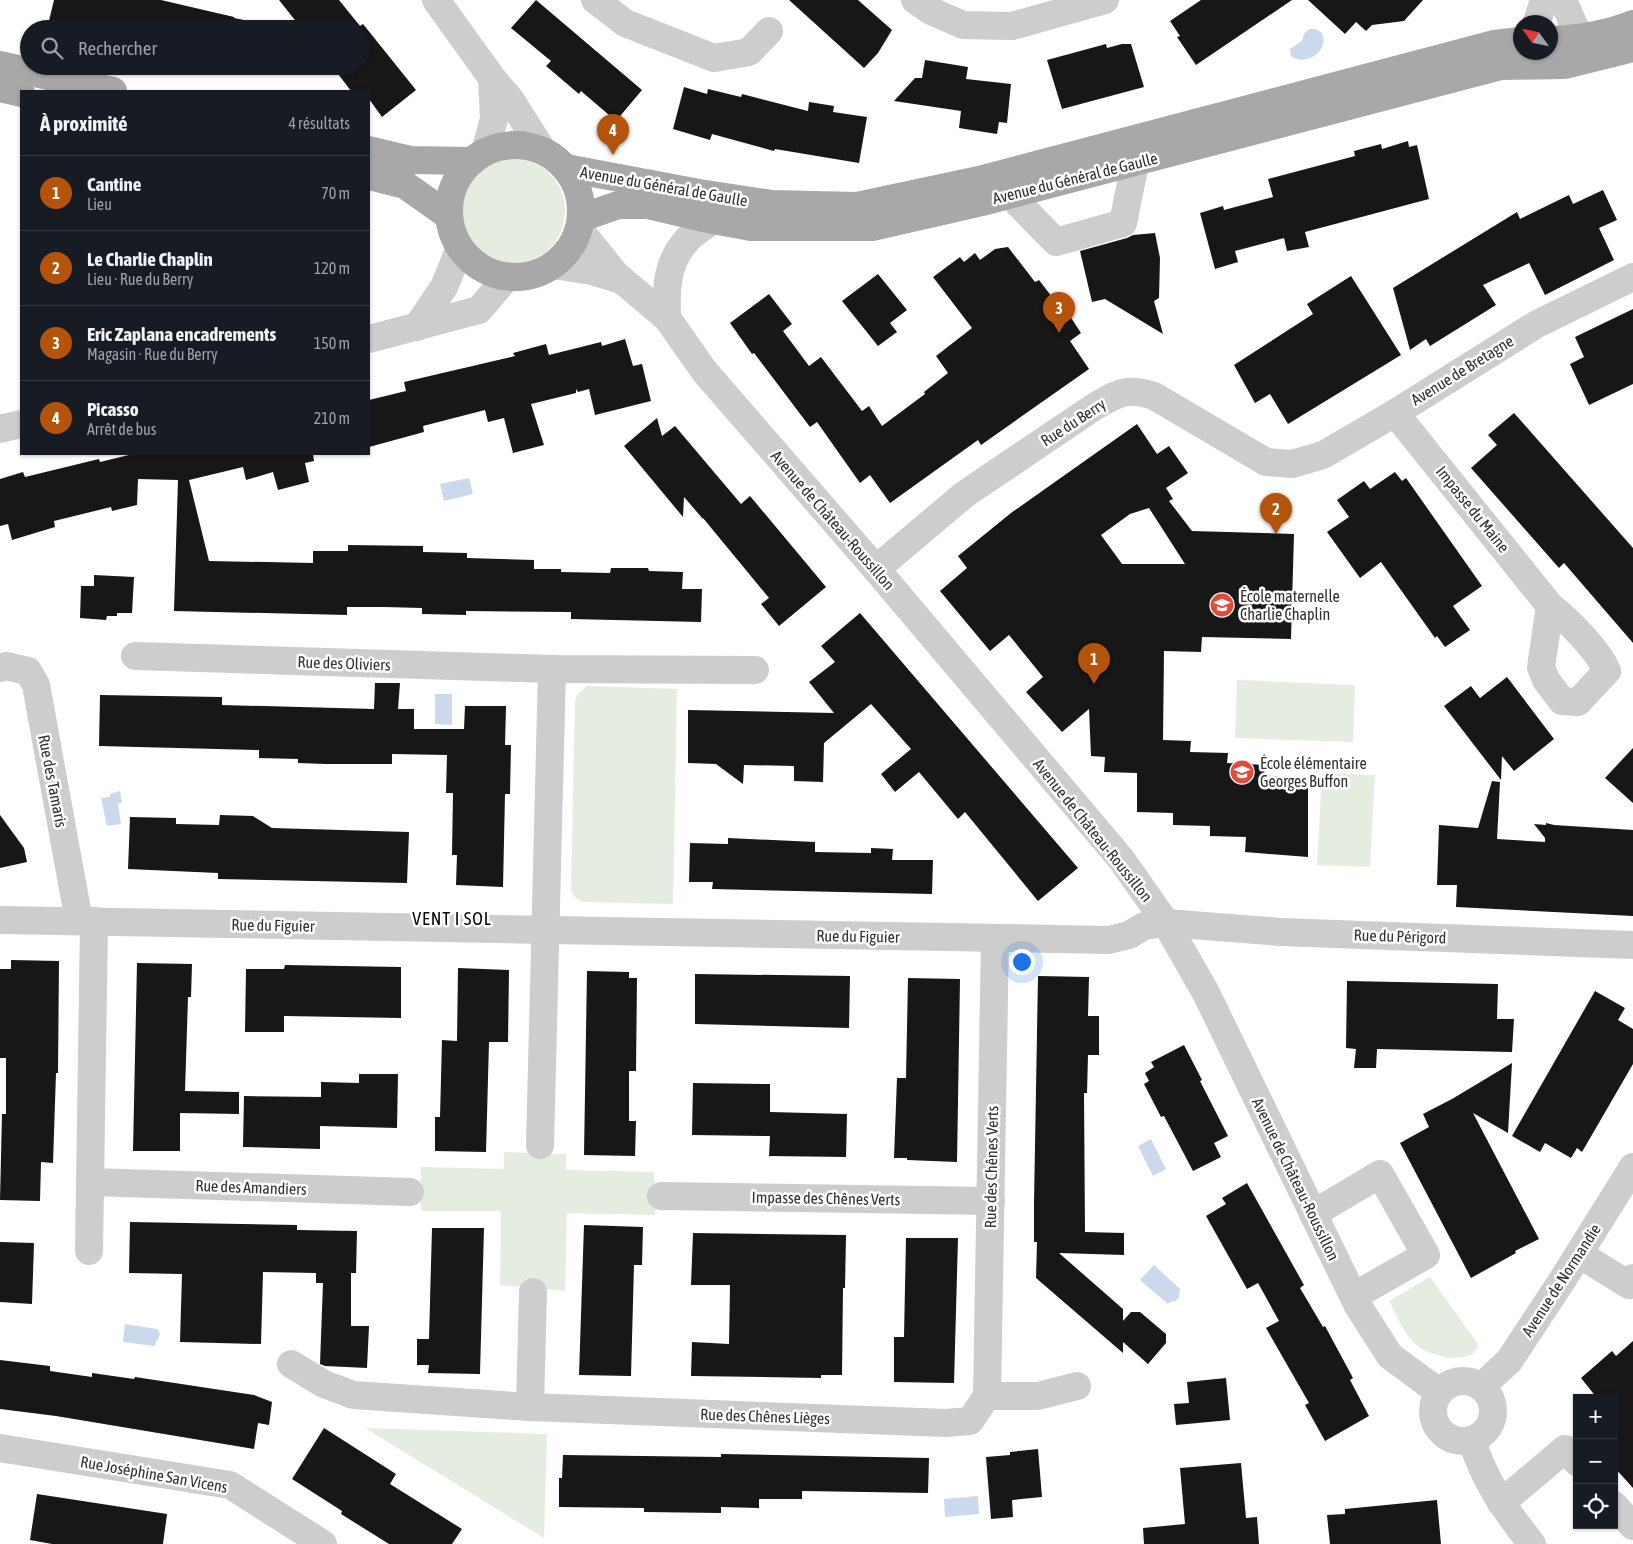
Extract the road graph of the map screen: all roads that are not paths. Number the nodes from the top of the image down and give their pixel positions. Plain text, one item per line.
1 (595, 0) edge
2 (915, 0) edge
3 (1105, 0) edge
4 (1544, 0) edge
5 (1563, 0) edge
6 (450, 5) edge
7 (1539, 15) edge
8 (1633, 24) edge
9 (769, 31) dead end
10 (1580, 39) junction
11 (1558, 40) edge
12 (1513, 42) edge
13 (1633, 48) edge
14 (0, 65) edge
15 (1565, 65) junction
16 (20, 70) edge
17 (43, 75) edge
18 (492, 78) junction
19 (0, 88) edge
20 (109, 90) edge
21 (20, 93) edge
22 (370, 150) edge
23 (543, 150) junction
24 (479, 156) junction
25 (1135, 163) junction
26 (566, 168) junction
27 (370, 176) edge
28 (1010, 195) junction
29 (449, 216) junction
30 (713, 220) junction
31 (580, 224) junction
32 (460, 248) junction
33 (553, 265) junction
34 (507, 277) junction
35 (1633, 277) edge
36 (622, 280) junction
37 (667, 318) junction
38 (417, 328) junction
39 (370, 339) edge
40 (1395, 413) junction
41 (20, 424) edge
42 (0, 429) edge
43 (1292, 464) joint
44 (876, 569) junction
45 (1550, 606) dead end
46 (135, 656) dead end
47 (0, 668) edge
48 (552, 670) junction
49 (755, 670) dead end
50 (0, 920) edge
51 (87, 921) junction
52 (1166, 923) junction
53 (546, 930) junction
54 (995, 938) junction
55 (1633, 945) edge
56 (540, 1145) dead end
57 (1633, 1167) edge
58 (91, 1182) junction
59 (410, 1192) dead end
60 (661, 1196) dead end
61 (991, 1201) junction
62 (1314, 1214) junction
63 (89, 1251) dead end
64 (1579, 1254) junction
65 (1633, 1278) edge
66 (534, 1292) dead end
67 (1354, 1296) junction
68 (291, 1364) dead end
69 (1077, 1386) dead end
70 (1482, 1386) junction
71 (1439, 1392) junction
72 (987, 1396) junction
73 (530, 1406) junction
74 (1472, 1440) junction
75 (0, 1448) edge
76 (1573, 1458) edge
77 (1501, 1502) junction
78 (1618, 1509) edge
79 (1633, 1526) edge
80 (1521, 1540) edge
81 (323, 1544) edge

1 - 9 street
2 - 3 street
4 - 7 street
5 - 10 street
6 - 18 street
8 - 10 main road
10 - 11 main road
10 - 15 main road
12 - 26 main road, Avenue du Général de Gaulle
13 - 15 main road, Avenue du Général de Gaulle
14 - 16 main road
15 - 25 main road, Avenue du Général de Gaulle
17 - 20 main road
18 - 23 street
18 - 24 street
19 - 21 main road
22 - 24 main road
23 - 24 main road
23 - 26 main road
24 - 29 main road
25 - 28 main road, Avenue du Général de Gaulle
25 - 28 street
26 - 31 main road
27 - 29 main road
28 - 30 main road, Avenue du Général de Gaulle
29 - 32 main road
30 - 31 main road, Avenue du Général de Gaulle
30 - 37 street
31 - 33 main road
31 - 36 street, Avenue de Château-Roussillon
32 - 34 main road
32 - 38 street
33 - 34 main road
33 - 36 street, Avenue de Château-Roussillon
34 - 38 street
35 - 40 street, Avenue de Bretagne
36 - 37 street, Avenue de Château-Roussillon
37 - 44 street, Avenue de Château-Roussillon
38 - 39 street
40 - 43 street, Avenue de Bretagne
40 - 45 street, Impasse du Maine
41 - 42 street
43 - 44 street, Rue du Berry
44 - 52 street, Avenue de Château-Roussillon
46 - 48 street, Rue des Oliviers
47 - 51 street, Rue des Tamaris
48 - 49 street, Rue des Oliviers
48 - 53 street
50 - 51 street, Rue du Figuier
51 - 53 street, Rue du Figuier
51 - 58 street
52 - 54 street, Rue du Figuier
52 - 55 street, Rue du Périgord
52 - 62 street, Avenue de Château-Roussillon
53 - 54 street, Rue du Figuier
53 - 56 street
54 - 61 street, Rue des Chênes Verts
57 - 64 street, Avenue de Normandie
58 - 59 street, Rue des Amandiers
58 - 63 street
60 - 61 street, Impasse des Chênes Verts
61 - 72 street, Rue des Chênes Verts
62 - 67 street, Avenue de Château-Roussillon
62 - 67 street
64 - 65 street
64 - 70 street, Avenue de Normandie
66 - 73 street
67 - 71 street, Avenue de Château-Roussillon
68 - 73 street, Rue des Chênes Lièges
69 - 72 street
70 - 71 street
70 - 74 street
71 - 74 street
72 - 73 street, Rue des Chênes Lièges
74 - 77 street
75 - 81 street, Rue Joséphine San Vicens
76 - 77 street
77 - 80 street
78 - 79 street

